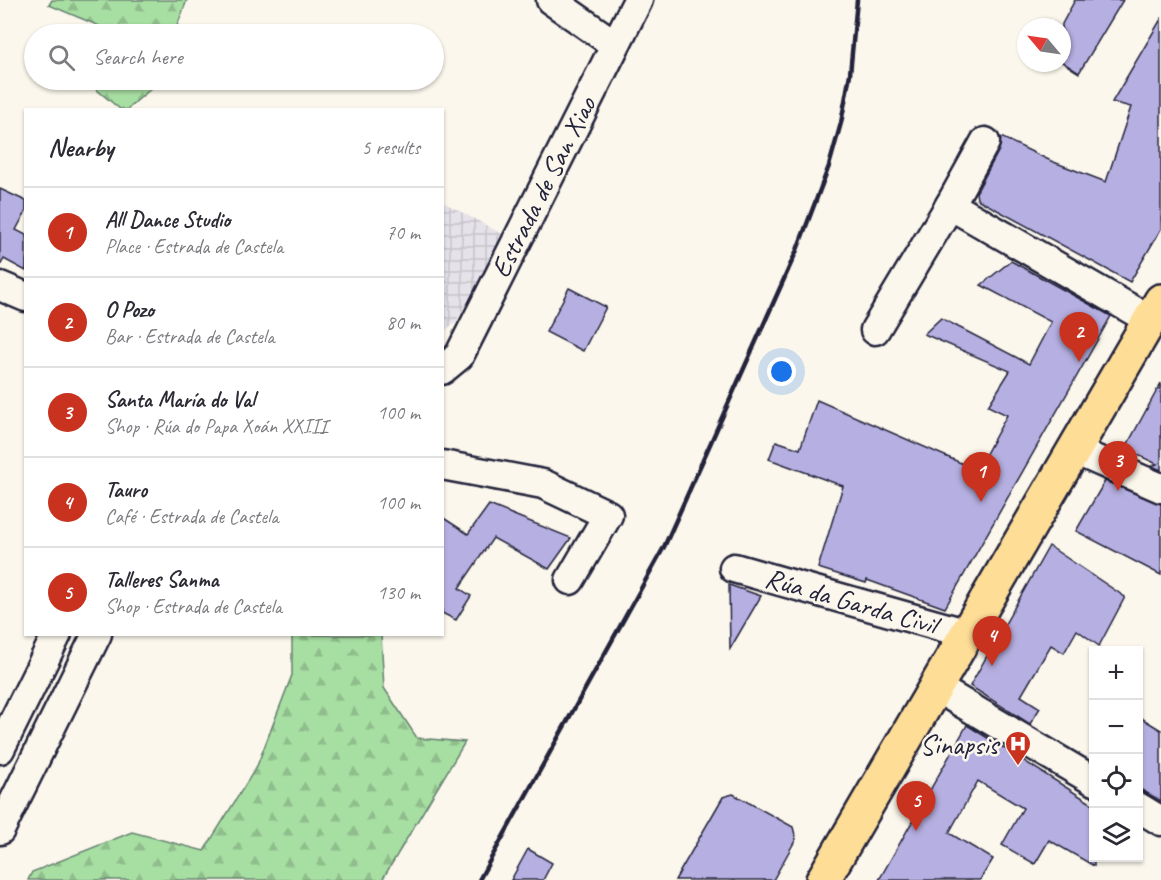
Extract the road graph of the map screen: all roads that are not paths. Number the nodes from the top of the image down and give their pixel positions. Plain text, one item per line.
1 (551, 0) edge
2 (638, 0) edge
3 (614, 44) junction
4 (985, 142) dead end
5 (950, 205) junction
6 (1155, 310) edge
7 (875, 330) dead end
8 (444, 368) edge
9 (1074, 450) junction
10 (444, 465) edge
11 (1161, 488) edge
12 (734, 567) dead end
13 (570, 580) dead end
14 (968, 634) junction
15 (56, 636) edge
16 (96, 636) edge
17 (937, 688) junction
18 (0, 749) edge
19 (1089, 778) edge
20 (1140, 808) edge
21 (1161, 821) edge
22 (0, 830) edge
23 (823, 880) edge

1 - 3 street
2 - 3 street, Estrada de San Xiao
3 - 8 street, Estrada de San Xiao
4 - 5 street
5 - 6 street
5 - 7 street
6 - 9 main road
9 - 11 street
9 - 14 main road
10 - 13 street
12 - 14 street, Rúa da Garda Civil
14 - 17 main road
15 - 18 street
16 - 22 street
17 - 19 street
17 - 23 main road
20 - 21 street

